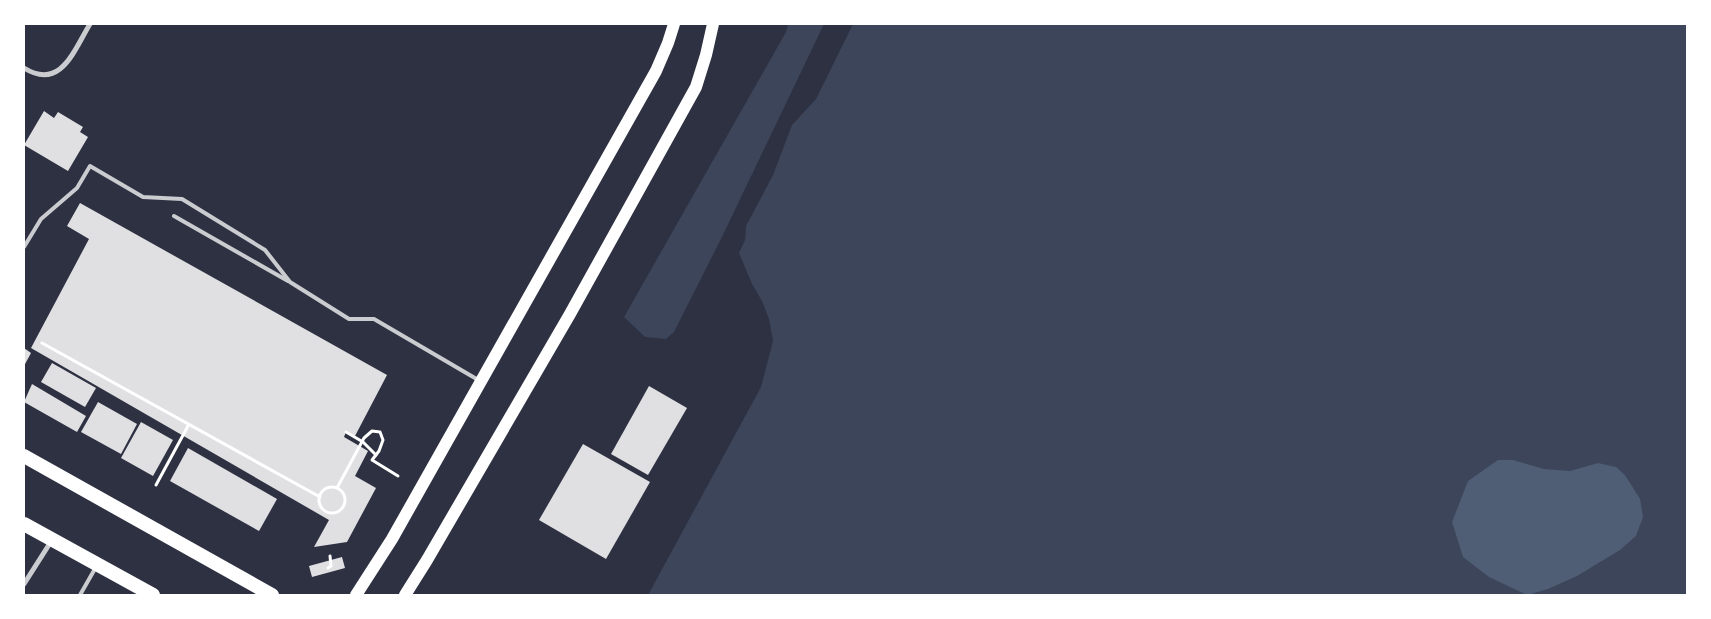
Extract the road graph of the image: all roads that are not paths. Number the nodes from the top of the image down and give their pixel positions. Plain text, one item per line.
1 (90, 24) edge
2 (674, 24) edge
3 (713, 24) edge
4 (24, 68) edge
5 (174, 216) dead end
6 (24, 247) edge
7 (290, 282) junction
8 (482, 382) junction
9 (24, 456) edge
10 (24, 524) edge
11 (52, 540) junction
12 (97, 564) junction
13 (24, 584) edge
14 (80, 595) edge
15 (153, 595) edge
16 (272, 595) edge
17 (356, 595) edge
18 (405, 595) edge

1 - 4 street
2 - 8 main road
3 - 18 main road
5 - 7 lane
6 - 7 lane
7 - 8 lane
8 - 17 main road
9 - 16 highway
10 - 11 highway
11 - 12 highway
11 - 13 street
12 - 14 lane
12 - 15 highway

